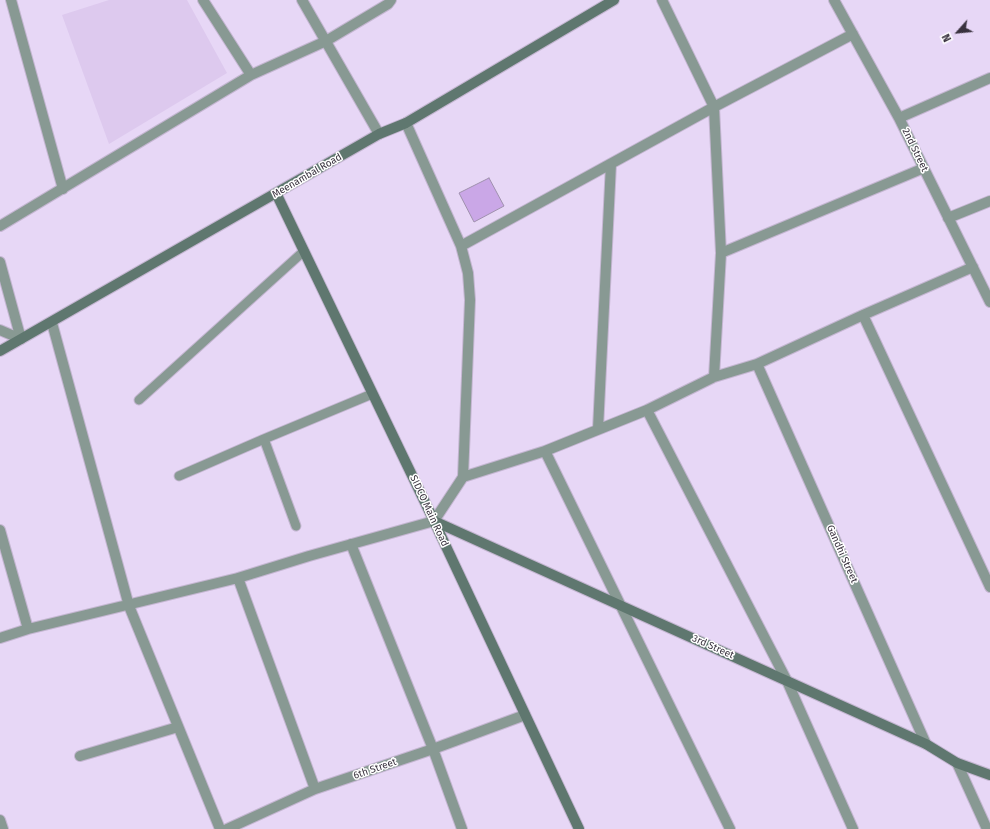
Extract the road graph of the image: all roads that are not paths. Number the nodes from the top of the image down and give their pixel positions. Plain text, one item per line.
1 (11, 0) edge
2 (203, 0) edge
3 (302, 0) edge
4 (391, 0) edge
5 (614, 0) edge
6 (662, 0) edge
7 (834, 0) edge
8 (853, 34) junction
9 (326, 41) junction
10 (251, 75) junction
11 (990, 78) edge
12 (714, 108) junction
13 (899, 118) junction
14 (406, 123) junction
15 (379, 134) junction
16 (611, 164) junction
17 (924, 168) junction
18 (63, 189) junction
19 (276, 193) junction
20 (990, 201) edge
21 (948, 218) junction
22 (0, 226) edge
23 (461, 246) junction
24 (304, 251) junction
25 (721, 253) junction
26 (0, 262) edge
27 (973, 267) junction
28 (990, 302) edge
29 (863, 315) junction
30 (52, 323) junction
31 (0, 330) edge
32 (21, 339) junction
33 (0, 351) edge
34 (757, 364) junction
35 (714, 377) junction
36 (372, 394) junction
37 (139, 400) dead end
38 (648, 410) junction
39 (598, 429) junction
40 (264, 439) junction
41 (545, 451) junction
42 (179, 476) dead end
43 (463, 477) junction
44 (434, 522) junction
45 (296, 526) dead end
46 (0, 530) edge
47 (351, 544) junction
48 (238, 578) junction
49 (990, 587) edge
50 (620, 605) junction
51 (129, 606) junction
52 (28, 629) junction
53 (0, 638) edge
54 (787, 681) junction
55 (525, 715) junction
56 (178, 727) junction
57 (926, 744) junction
58 (433, 749) junction
59 (80, 756) dead end
60 (957, 763) junction
61 (990, 775) edge
62 (315, 790) junction
63 (0, 820) edge
64 (3, 829) edge
65 (220, 829) edge
66 (227, 829) edge
67 (462, 829) edge
68 (579, 829) edge
69 (730, 829) edge
70 (854, 829) edge
71 (987, 829) edge

1 - 18 street
2 - 10 street
3 - 9 street
4 - 9 street
5 - 14 main road, Meenambal Road
6 - 12 street
7 - 8 street, 2nd Street
8 - 12 street
8 - 13 street, 2nd Street
9 - 10 street
9 - 15 street
10 - 18 street
11 - 13 street
12 - 16 street
12 - 25 street
13 - 17 street, 2nd Street
14 - 15 main road, Meenambal Road
14 - 23 street
15 - 19 main road, Meenambal Road
16 - 23 street
16 - 39 street
17 - 21 street, 2nd Street
17 - 25 street
18 - 22 street
19 - 24 main road, SIDCO Main Road
19 - 30 main road, Meenambal Road
20 - 21 street
21 - 27 street, 2nd Street
23 - 43 street
24 - 36 main road, SIDCO Main Road
24 - 37 lane
25 - 35 street
26 - 32 street
27 - 28 street, 2nd Street
27 - 29 street
29 - 34 street
29 - 49 street
30 - 32 main road, Meenambal Road
30 - 51 street
31 - 32 street
32 - 33 main road, Meenambal Road
34 - 35 street
34 - 57 street, Gandhi Street
35 - 38 street
36 - 40 lane
36 - 44 main road, SIDCO Main Road
38 - 39 street
38 - 54 street
39 - 41 street
40 - 42 lane
40 - 45 lane
41 - 43 street
41 - 50 street
43 - 44 street
44 - 47 street
44 - 50 main road, 3rd Street
44 - 55 main road, SIDCO Main Road
46 - 52 street
47 - 48 street
47 - 58 street
48 - 51 street
48 - 62 street
50 - 54 main road, 3rd Street
50 - 69 street
51 - 52 street
51 - 56 street
52 - 53 street
54 - 57 main road, 3rd Street
54 - 70 street
55 - 58 street, 6th Street
55 - 68 main road, SIDCO Main Road
56 - 59 street
56 - 65 street
57 - 60 main road, 3rd Street
58 - 62 street, 6th Street
58 - 67 street
60 - 61 main road, 3rd Street
60 - 71 street
62 - 66 street, 6th Street
63 - 64 street

